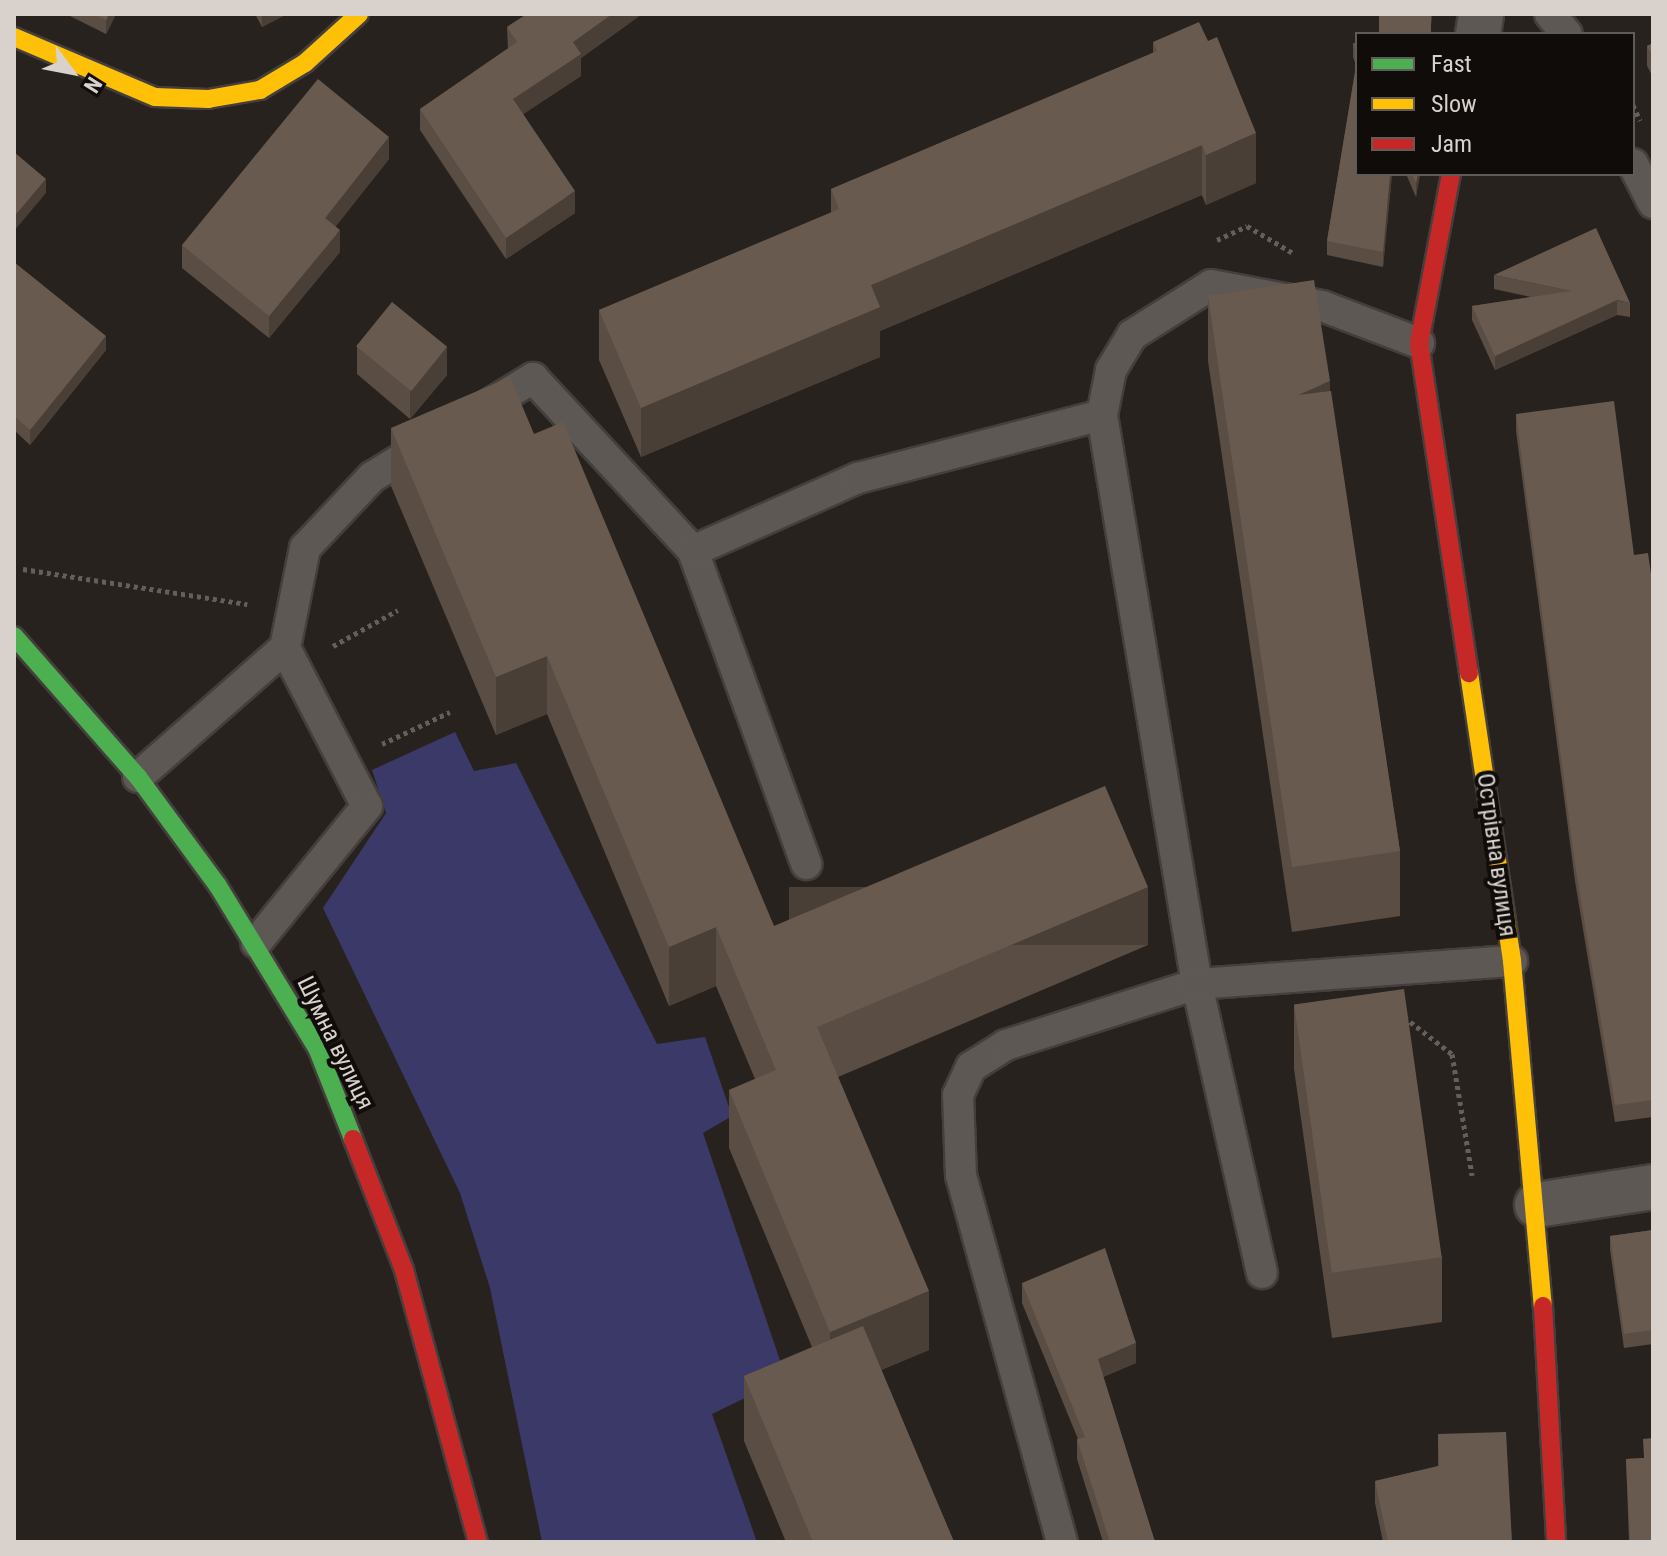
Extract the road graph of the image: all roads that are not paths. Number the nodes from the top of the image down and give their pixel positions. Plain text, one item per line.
1 (359, 14) edge
2 (1550, 14) edge
3 (1565, 32) edge
4 (14, 37) edge
5 (1635, 168) edge
6 (1451, 176) edge
7 (1653, 203) edge
8 (1419, 343) junction
9 (1102, 415) junction
10 (693, 551) junction
11 (14, 636) edge
12 (290, 657) junction
13 (138, 777) junction
14 (806, 864) dead end
15 (256, 943) junction
16 (1512, 961) junction
17 (1197, 984) junction
18 (1653, 1187) edge
19 (1537, 1205) junction
20 (1262, 1273) dead end
21 (478, 1542) edge
22 (1062, 1542) edge
23 (1556, 1542) edge

1 - 4 street
2 - 3 lane
5 - 7 lane
6 - 8 street, Острівна вулиця
8 - 9 lane
8 - 16 street, Острівна вулиця
9 - 10 lane
9 - 17 lane
10 - 12 lane
10 - 14 lane
11 - 13 street, Шумна вулиця
12 - 13 lane
12 - 15 lane
13 - 15 street, Шумна вулиця
15 - 21 street, Шумна вулиця
16 - 17 lane
16 - 19 street, Острівна вулиця
17 - 20 lane
17 - 22 lane
18 - 19 street
19 - 23 street, Острівна вулиця

